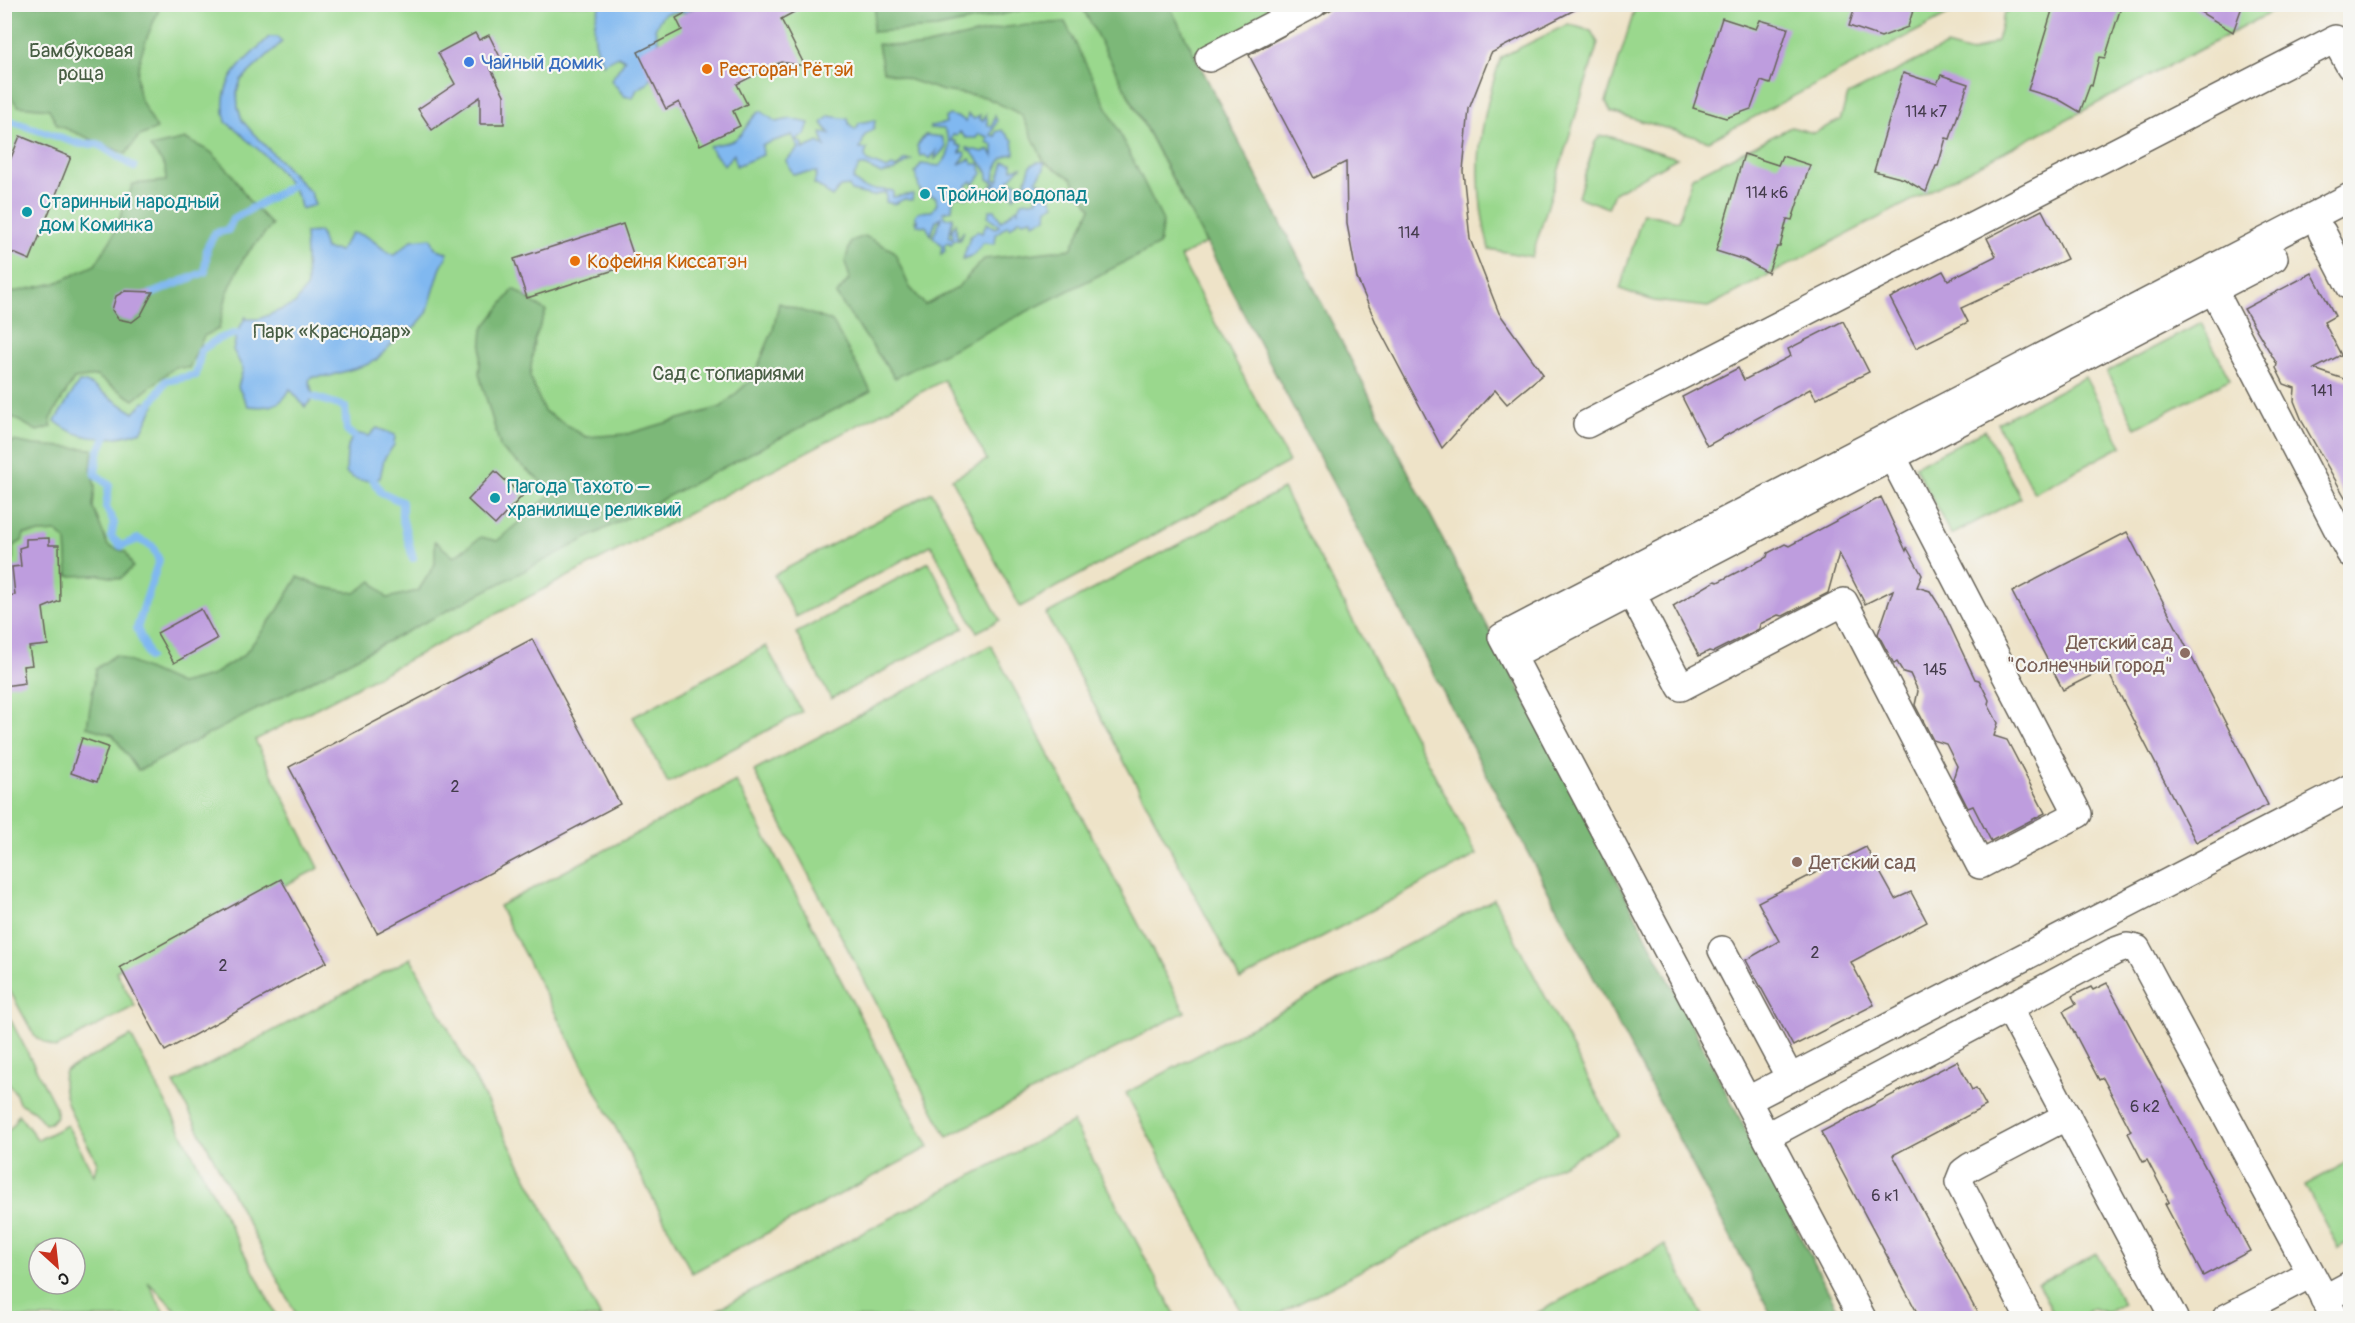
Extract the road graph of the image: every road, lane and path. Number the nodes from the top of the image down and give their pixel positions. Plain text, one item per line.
1 (1313, 4) edge
2 (1209, 58) dead end
3 (2350, 66) edge
4 (2350, 197) edge
5 (2350, 218) edge
6 (2322, 232) junction
7 (2350, 286) edge
8 (2213, 290) junction
9 (1587, 424) dead end
10 (1892, 456) junction
11 (2350, 553) edge
12 (1631, 592) junction
13 (1512, 655) junction
14 (2350, 788) edge
15 (1722, 950) dead end
16 (2009, 1008) junction
17 (1790, 1078) junction
18 (1748, 1100) junction
19 (2067, 1116) junction
20 (1767, 1136) junction
21 (2311, 1274) junction
22 (2350, 1285) edge
23 (2329, 1309) edge
24 (1862, 1318) edge
25 (2029, 1318) edge
26 (2174, 1318) edge
27 (2226, 1318) edge

1 - 2 street
3 - 9 street
4 - 13 street
5 - 6 street
6 - 7 street
6 - 8 street
8 - 10 street
8 - 11 street
10 - 12 street
10 - 12 street
12 - 13 street
13 - 18 street
14 - 17 street
15 - 17 street
16 - 19 street
16 - 20 street
16 - 21 street
17 - 18 street
18 - 20 street
19 - 25 street
19 - 26 street
20 - 24 street
21 - 23 street
21 - 27 street
22 - 23 street

